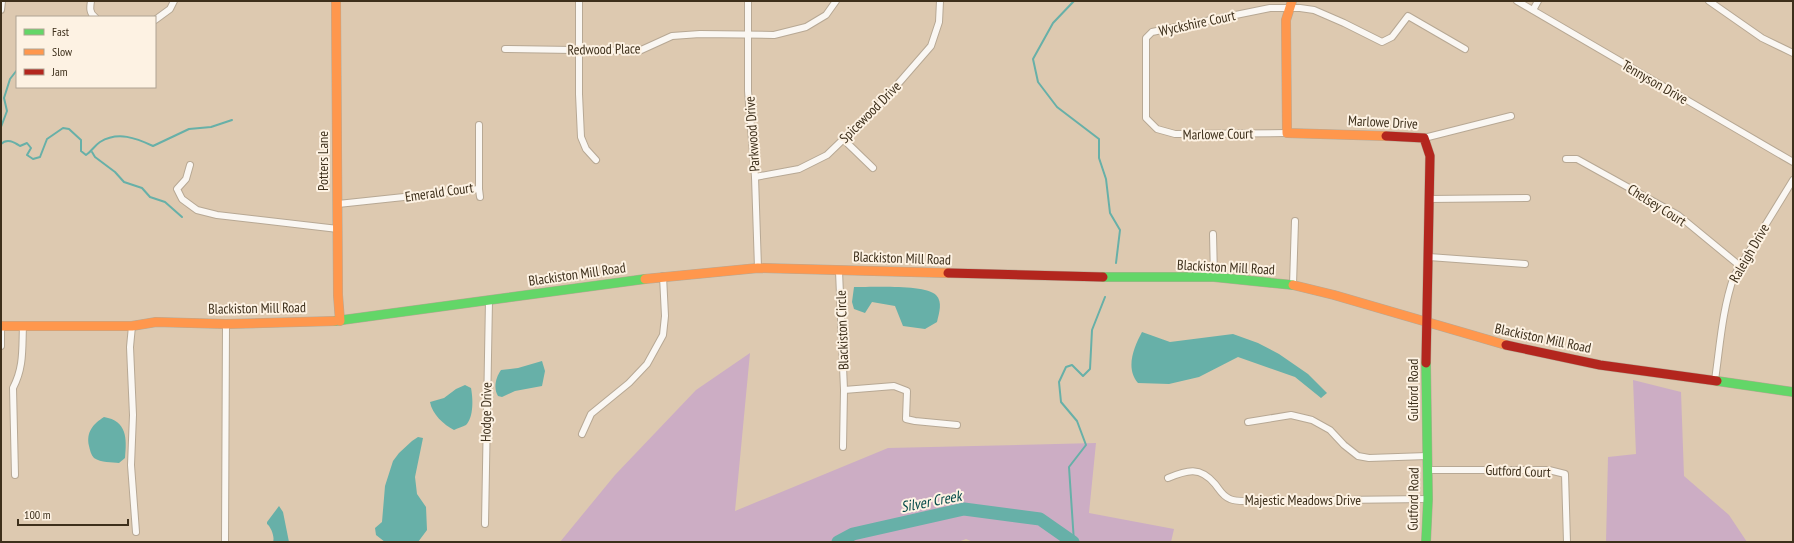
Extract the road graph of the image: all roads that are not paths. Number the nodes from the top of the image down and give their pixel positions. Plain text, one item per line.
1 (2, 1) edge
2 (91, 1) edge
3 (174, 1) edge
4 (336, 1) edge
5 (579, 1) edge
6 (748, 1) edge
7 (836, 1) edge
8 (940, 1) edge
9 (1517, 1) edge
10 (1538, 1) edge
11 (1710, 1) edge
12 (1291, 5) edge
13 (1, 10) edge
14 (1533, 10) junction
15 (94, 16) edge
16 (156, 19) edge
17 (1152, 32) joint
18 (748, 34) junction
19 (505, 49) dead end
20 (1465, 49) dead end
21 (579, 50) junction
22 (1793, 53) edge
23 (1511, 116) dead end
24 (479, 125) dead end
25 (1287, 133) junction
26 (1424, 138) junction
27 (842, 139) junction
28 (1566, 159) dead end
29 (596, 160) dead end
30 (1793, 162) edge
31 (190, 165) dead end
32 (873, 168) dead end
33 (755, 177) junction
34 (1793, 180) edge
35 (479, 189) junction
36 (480, 197) dead end
37 (1527, 198) dead end
38 (1429, 200) junction
39 (338, 204) junction
40 (1295, 221) dead end
41 (338, 229) junction
42 (1213, 234) dead end
43 (1429, 257) junction
44 (1526, 264) dead end
45 (1740, 266) junction
46 (758, 268) junction
47 (840, 271) junction
48 (662, 276) junction
49 (1214, 277) junction
50 (1292, 285) junction
51 (489, 300) junction
52 (340, 321) junction
53 (226, 324) junction
54 (1428, 324) junction
55 (1, 326) edge
56 (23, 326) junction
57 (132, 326) junction
58 (1, 346) edge
59 (1715, 380) junction
60 (844, 390) junction
61 (1793, 392) edge
62 (1248, 422) dead end
63 (957, 425) dead end
64 (582, 434) dead end
65 (843, 447) dead end
66 (1427, 456) junction
67 (1427, 470) junction
68 (16, 475) dead end
69 (1168, 478) dead end
70 (1428, 499) junction
71 (485, 524) dead end
72 (136, 532) dead end
73 (225, 542) edge
74 (1426, 542) edge
75 (1567, 542) edge

1 - 13 street
2 - 15 street
3 - 16 street
4 - 39 main road, Potters Lane
5 - 21 street
6 - 18 street, Parkwood Drive
7 - 18 street, Redwood Place
8 - 27 street, Spicewood Drive
9 - 14 street, Tennyson Drive
10 - 14 street
11 - 22 street
12 - 17 street, Wyckshire Court
12 - 20 street, Wyckshire Court
12 - 25 main road
14 - 30 street, Tennyson Drive
17 - 25 street, Marlowe Court
18 - 21 street, Redwood Place
18 - 33 street, Parkwood Drive
19 - 21 street, Redwood Place
21 - 29 street
23 - 26 street
24 - 35 street, Emerald Court
25 - 26 main road, Marlowe Drive
26 - 38 main road, Marlowe Drive
27 - 32 street
27 - 33 street, Spicewood Drive
28 - 45 street, Chelsey Court
31 - 41 street
33 - 46 street, Parkwood Drive
34 - 45 street, Raleigh Drive
35 - 36 street
35 - 39 street, Emerald Court
37 - 38 street
38 - 43 main road, Marlowe Drive
39 - 41 main road, Potters Lane
40 - 50 street
41 - 52 main road, Potters Lane
42 - 49 street
43 - 44 street
43 - 54 main road, Marlowe Drive
45 - 59 street, Raleigh Drive
46 - 47 main road, Blackiston Mill Road
46 - 48 main road, Blackiston Mill Road
47 - 49 main road, Blackiston Mill Road
47 - 60 street, Blackiston Circle
48 - 51 main road, Blackiston Mill Road
48 - 64 street
49 - 50 main road, Blackiston Mill Road
50 - 54 main road, Blackiston Mill Road
51 - 52 main road, Blackiston Mill Road
51 - 71 street, Hodge Drive
52 - 53 main road, Blackiston Mill Road
53 - 57 main road, Blackiston Mill Road
53 - 73 street
54 - 59 main road, Blackiston Mill Road
54 - 66 main road, Gulford Road
55 - 56 main road, Blackiston Mill Road
55 - 58 street
56 - 57 main road, Blackiston Mill Road
56 - 68 street
57 - 72 street
59 - 61 main road, Blackiston Mill Road
60 - 63 street, Blackiston Circle
60 - 65 street, Blackiston Circle
62 - 66 street
66 - 67 main road, Gutford Road
67 - 70 main road, Gutford Road
67 - 75 street, Gutford Court
69 - 70 street, Majestic Meadows Drive
70 - 74 main road, Gutford Road

